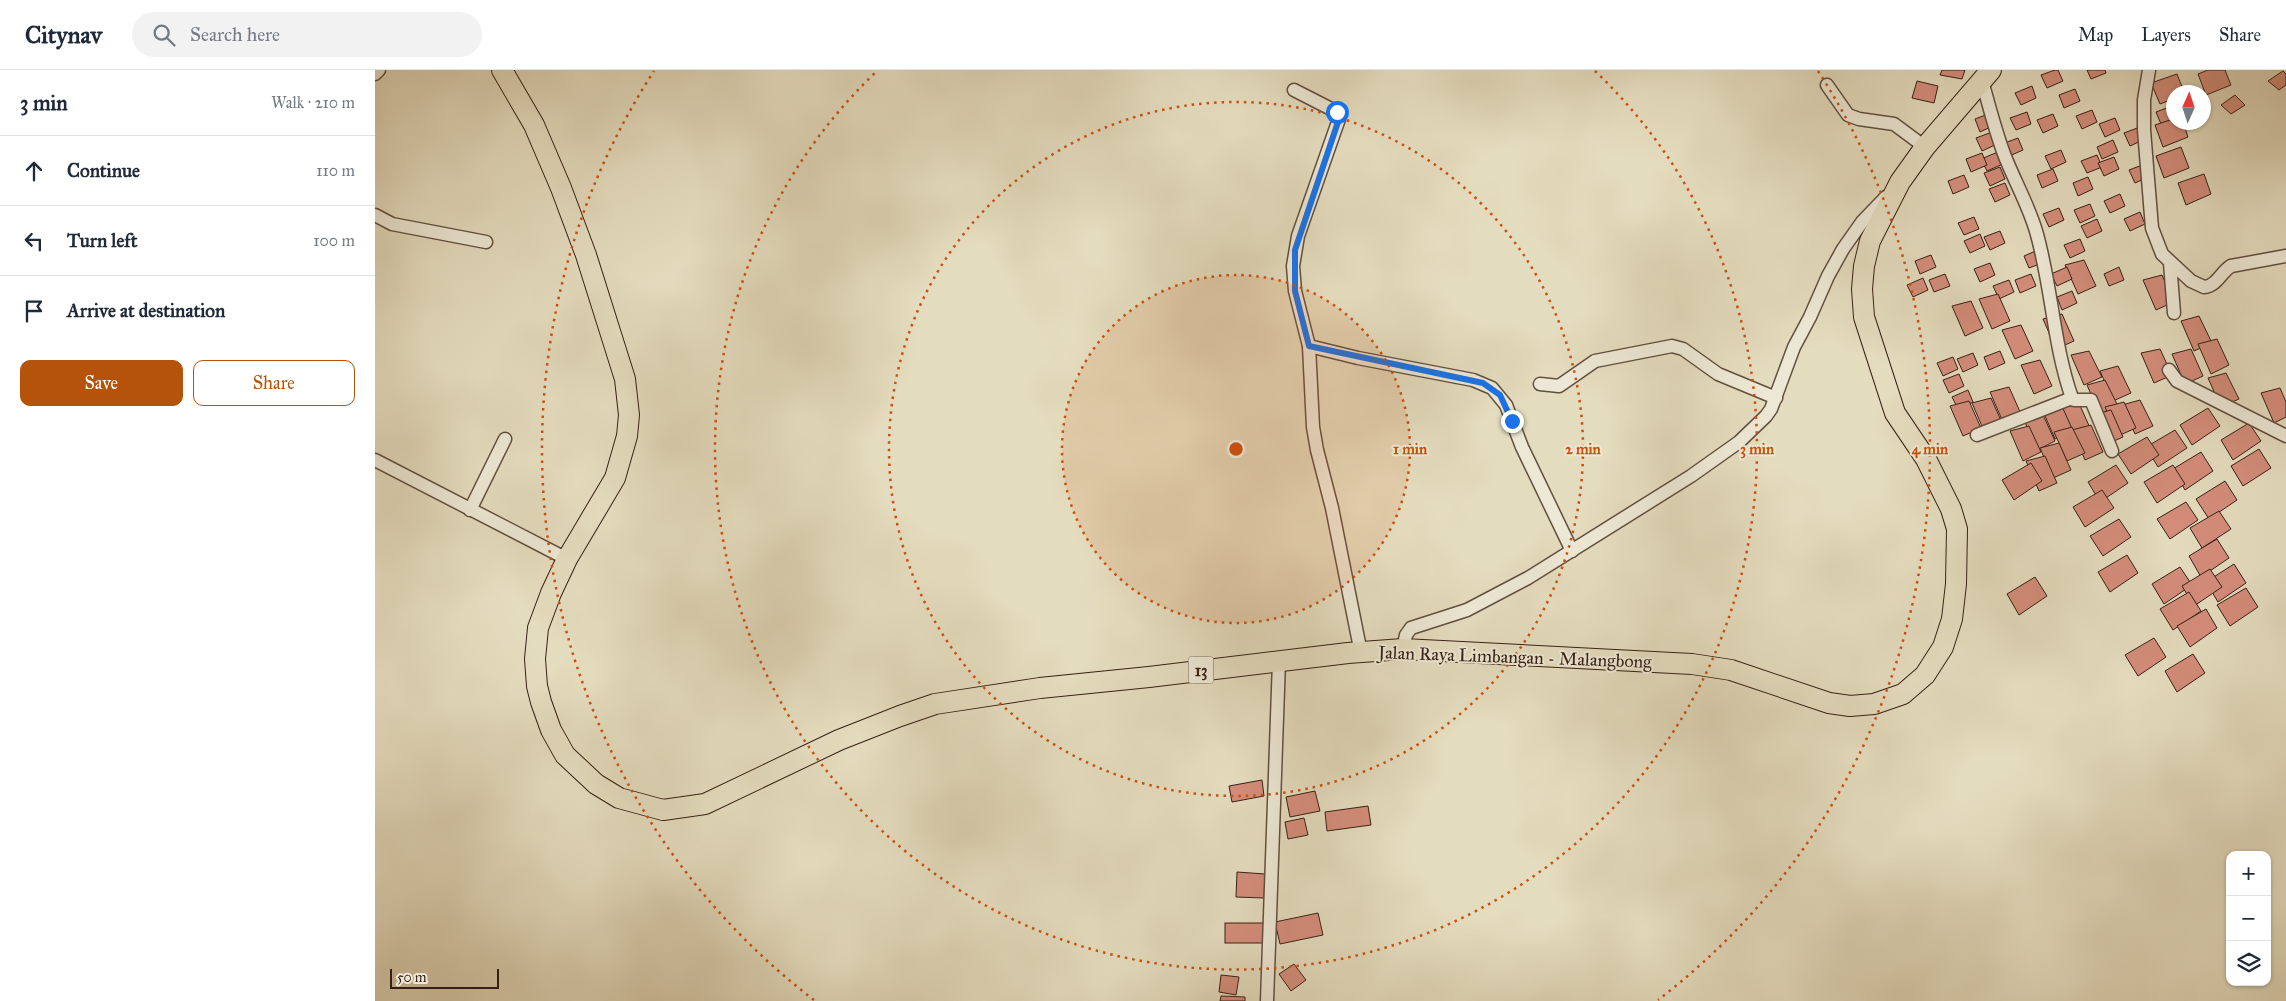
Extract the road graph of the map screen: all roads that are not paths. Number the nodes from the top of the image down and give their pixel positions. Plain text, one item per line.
1 (379, 70) edge
2 (502, 70) edge
3 (2149, 70) edge
4 (375, 74) edge
5 (1987, 75) edge
6 (1827, 85) dead end
7 (1294, 90) dead end
8 (1925, 147) junction
9 (1900, 182) junction
10 (375, 215) edge
11 (486, 242) dead end
12 (2286, 256) edge
13 (2170, 263) junction
14 (2174, 312) dead end
15 (1309, 346) junction
16 (2169, 370) dead end
17 (1540, 384) dead end
18 (1776, 398) junction
19 (2072, 398) junction
20 (1977, 435) dead end
21 (2286, 436) edge
22 (505, 439) dead end
23 (2112, 451) dead end
24 (375, 460) edge
25 (470, 510) junction
26 (1572, 550) junction
27 (567, 559) junction
28 (1403, 650) junction
29 (1361, 653) junction
30 (1279, 661) junction
31 (1267, 1001) edge

1 - 4 street
2 - 27 highway, Jalan Raya Limbangan - Malangbong / 13
3 - 13 street
5 - 8 highway, Jalan Raya Limbangan - Malangbong / 13
5 - 19 street
6 - 8 street
7 - 15 street
8 - 9 highway, Jalan Raya Limbangan - Malangbong / 13
9 - 18 street
9 - 28 highway, Jalan Raya Limbangan - Malangbong / 13
10 - 11 street
12 - 13 street
13 - 14 street
15 - 26 street
15 - 29 street
16 - 21 street
17 - 18 street
18 - 26 street
19 - 20 street
19 - 23 street
22 - 25 street
24 - 25 street
25 - 27 street
26 - 28 street
27 - 30 highway, Jalan Raya Limbangan - Malangbong / 13
28 - 29 highway, Jalan Raya Limbangan - Malangbong / 13
29 - 30 highway, Jalan Raya Limbangan - Malangbong / 13
30 - 31 street

